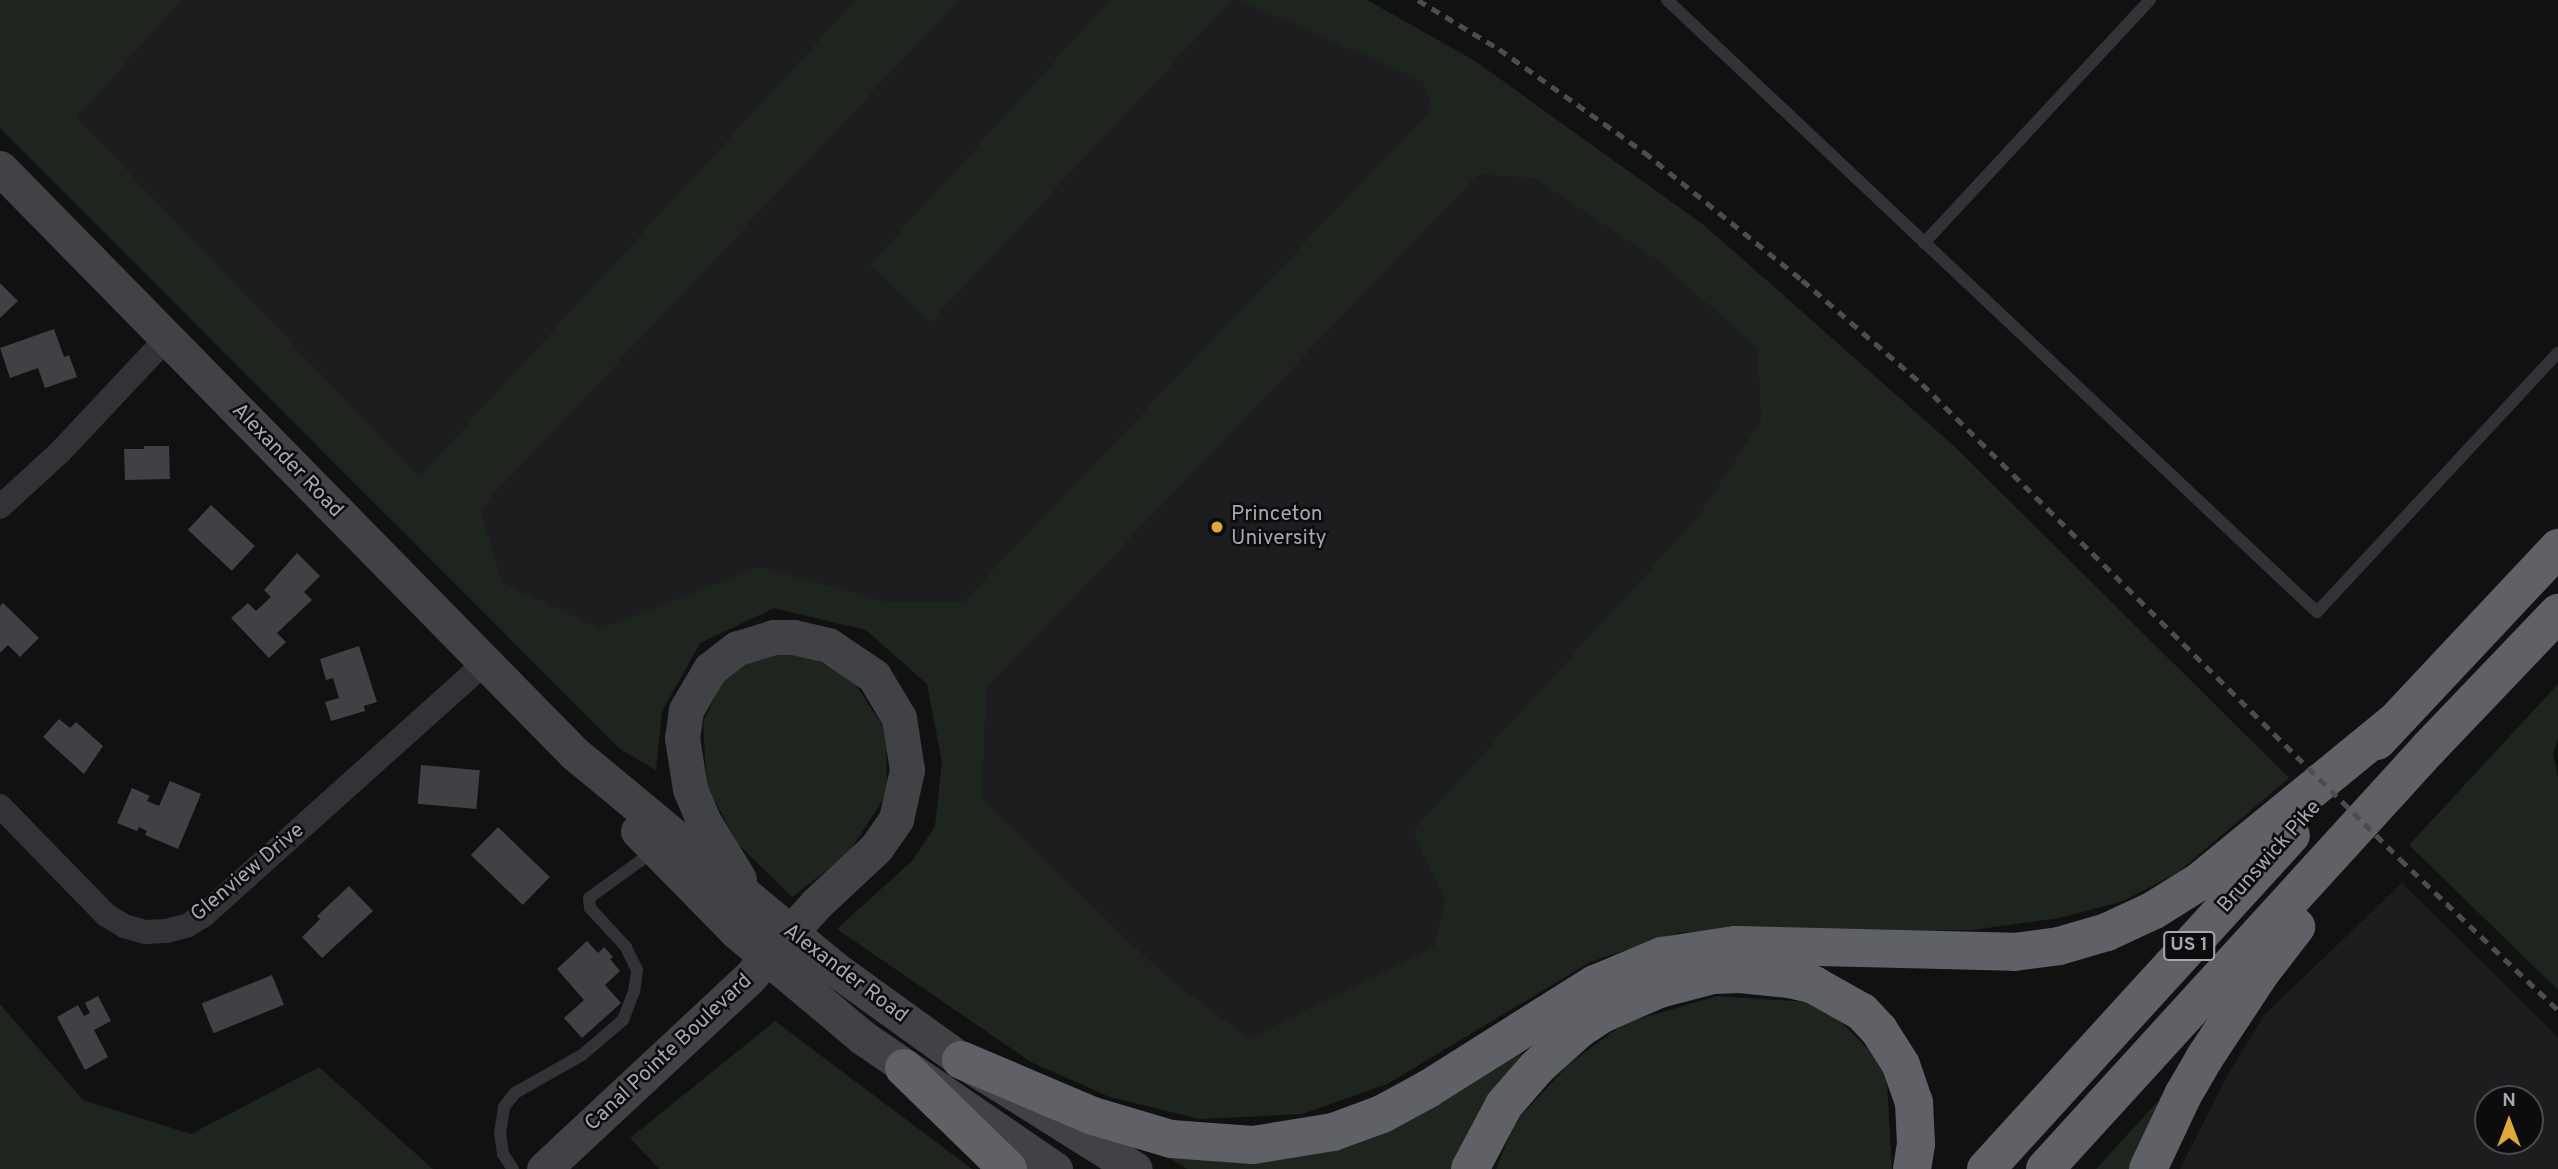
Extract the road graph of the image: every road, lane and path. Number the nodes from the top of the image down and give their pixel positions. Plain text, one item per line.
1 (1667, 0) edge
2 (2150, 0) edge
3 (0, 168) edge
4 (1924, 243) junction
5 (166, 339) junction
6 (2558, 353) edge
7 (0, 507) edge
8 (2558, 548) edge
9 (2558, 613) edge
10 (485, 663) junction
11 (2393, 723) junction
12 (2429, 748) junction
13 (575, 753) junction
14 (0, 806) edge
15 (655, 850) junction
16 (753, 903) junction
17 (790, 933) junction
18 (767, 959) junction
19 (961, 1060) junction
20 (904, 1068) junction
21 (513, 1169) edge
22 (544, 1169) edge
23 (1008, 1169) edge
24 (1055, 1169) edge
25 (1135, 1169) edge
26 (1470, 1169) edge
27 (1912, 1169) edge
28 (1986, 1169) edge
29 (2045, 1169) edge
30 (2148, 1169) edge

1 - 4 lane
2 - 4 lane
3 - 5 main road, Alexander Road
4 - 6 lane
5 - 7 street
5 - 10 main road, Alexander Road
8 - 11 highway, Brunswick Pike / US 1
9 - 12 highway, Brunswick Pike / US 1
10 - 13 main road, Alexander Road
10 - 14 street, Glenview Drive
11 - 19 highway
11 - 28 highway, Brunswick Pike / US 1
12 - 29 highway, Brunswick Pike / US 1
12 - 30 highway
13 - 15 main road, Alexander Road
13 - 16 main road, Alexander Road
15 - 18 main road, Alexander Road
15 - 21 lane
16 - 17 main road, Alexander Road
16 - 17 main road, Canal Pointe Boulevard
17 - 18 main road, Canal Pointe Boulevard
17 - 19 main road, Alexander Road
18 - 20 main road, Alexander Road
18 - 22 main road, Canal Pointe Boulevard
19 - 25 main road, Alexander Road
20 - 23 highway
20 - 24 main road, Alexander Road
26 - 27 highway

